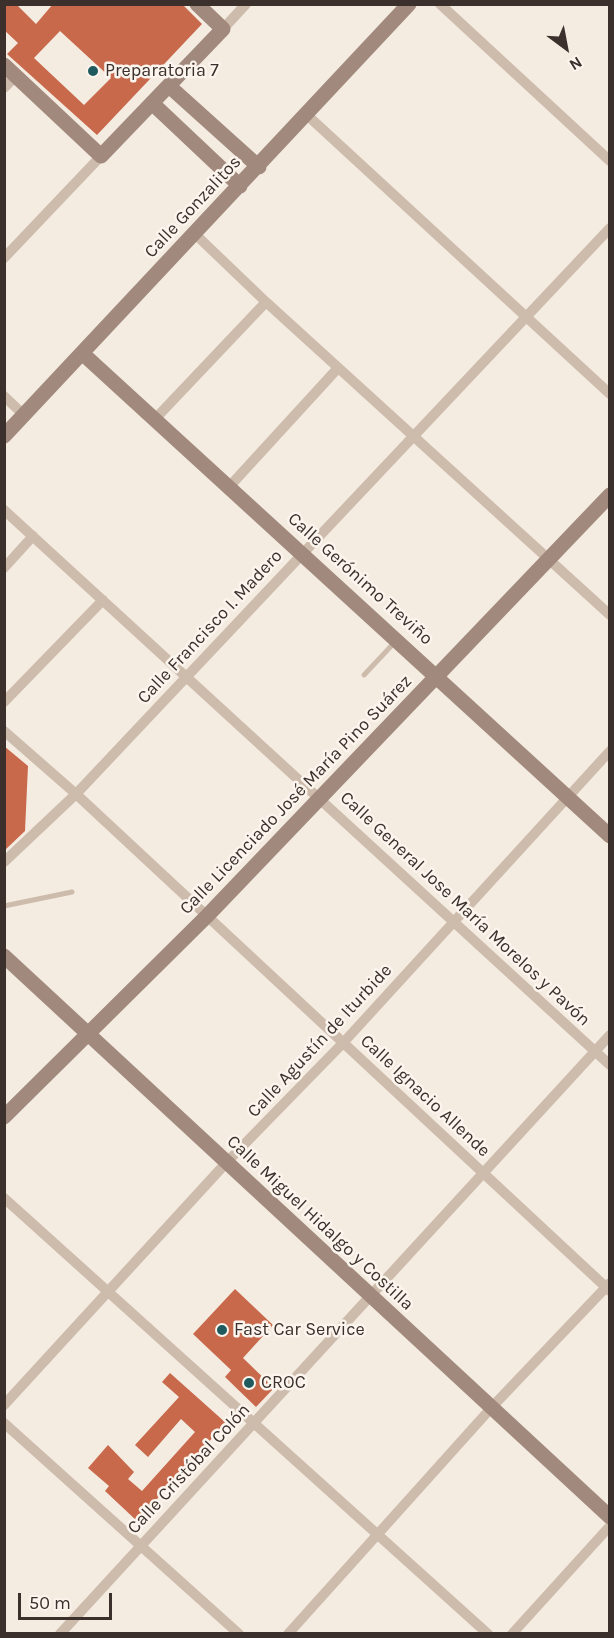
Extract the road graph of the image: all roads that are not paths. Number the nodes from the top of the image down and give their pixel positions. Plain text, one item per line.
1 (197, 4) edge
2 (246, 4) edge
3 (409, 4) edge
4 (440, 4) edge
5 (223, 29) junction
6 (4, 65) edge
7 (16, 76) junction
8 (169, 86) junction
9 (4, 88) edge
10 (152, 103) junction
11 (307, 115) junction
12 (101, 156) junction
13 (609, 161) edge
14 (259, 166) junction
15 (240, 186) junction
16 (609, 228) edge
17 (195, 234) junction
18 (4, 258) edge
19 (266, 302) junction
20 (525, 318) junction
21 (82, 353) junction
22 (338, 368) junction
23 (609, 394) edge
24 (4, 396) edge
25 (24, 415) junction
26 (155, 419) junction
27 (4, 436) edge
28 (412, 436) junction
29 (229, 487) junction
30 (609, 495) edge
31 (4, 510) edge
32 (33, 536) junction
33 (303, 553) junction
34 (549, 559) junction
35 (4, 568) edge
36 (103, 600) junction
37 (609, 615) edge
38 (397, 639) junction
39 (364, 675) dead end
40 (187, 676) junction
41 (438, 677) junction
42 (4, 702) edge
43 (4, 731) edge
44 (609, 751) edge
45 (76, 794) junction
46 (568, 797) junction
47 (321, 798) junction
48 (609, 836) edge
49 (4, 862) edge
50 (72, 892) dead end
51 (4, 906) edge
52 (207, 916) junction
53 (454, 922) junction
54 (4, 956) edge
55 (88, 1034) junction
56 (609, 1035) edge
57 (343, 1043) junction
58 (595, 1051) junction
59 (609, 1065) edge
60 (4, 1117) edge
61 (226, 1163) junction
62 (483, 1173) junction
63 (4, 1198) edge
64 (608, 1287) edge
65 (110, 1290) junction
66 (369, 1296) junction
67 (4, 1406) edge
68 (492, 1407) junction
69 (255, 1422) junction
70 (4, 1423) edge
71 (609, 1517) edge
72 (609, 1526) edge
73 (378, 1533) junction
74 (141, 1546) junction
75 (60, 1634) edge
76 (239, 1634) edge
77 (288, 1634) edge
78 (488, 1634) edge
79 (513, 1634) edge

1 - 5 street
2 - 5 street
3 - 11 street, Calle Gonzalitos
4 - 13 street
5 - 8 street
6 - 7 street
7 - 9 street
7 - 12 street
8 - 10 street
8 - 14 street
10 - 12 street
10 - 15 street
11 - 14 street, Calle Gonzalitos
11 - 20 street
12 - 18 street
14 - 15 street, Calle Gonzalitos
15 - 17 street, Calle Gonzalitos
16 - 20 street, Calle Francisco I. Madero
17 - 19 street
17 - 21 street, Calle Gonzalitos
19 - 22 street
19 - 26 street
20 - 23 street
20 - 28 street, Calle Francisco I. Madero
21 - 25 street, Calle Gonzalitos
21 - 26 street, Calle Gerónimo Treviño
22 - 28 street
22 - 29 street
24 - 25 street
25 - 27 street, Calle Gonzalitos
26 - 29 street, Calle Gerónimo Treviño
28 - 33 street, Calle Francisco I. Madero
28 - 34 street
29 - 33 street, Calle Gerónimo Treviño
30 - 34 street, Calle Licenciado José María Pino Suárez
31 - 32 street, Calle General Jose María Morelos y Pavón
32 - 35 street
32 - 36 street, Calle General Jose María Morelos y Pavón
33 - 38 street, Calle Gerónimo Treviño
33 - 40 street, Calle Francisco I. Madero
34 - 37 street
34 - 41 street, Calle Licenciado José María Pino Suárez
36 - 40 street, Calle General Jose María Morelos y Pavón
36 - 42 street
38 - 39 lane
38 - 41 street, Calle Gerónimo Treviño
40 - 45 street, Calle Francisco I. Madero
40 - 47 street, Calle General Jose María Morelos y Pavón
41 - 46 street, Calle Gerónimo Treviño
41 - 47 street, Calle Licenciado José María Pino Suárez
43 - 45 street, Calle Ignacio Allende
44 - 46 street, Calle Agustín de Iturbide
45 - 49 street, Calle Francisco I. Madero
45 - 52 street, Calle Ignacio Allende
46 - 48 street, Calle Gerónimo Treviño
46 - 53 street, Calle Agustín de Iturbide
47 - 52 street, Calle Licenciado José María Pino Suárez
47 - 53 street, Calle General Jose María Morelos y Pavón
50 - 51 lane
52 - 55 street, Calle Licenciado José María Pino Suárez
52 - 57 street, Calle Ignacio Allende
53 - 57 street, Calle Agustín de Iturbide
53 - 58 street, Calle General Jose María Morelos y Pavón
54 - 55 street, Calle Miguel Hidalgo y Costilla
55 - 60 street, Calle Licenciado José María Pino Suárez
55 - 61 street, Calle Miguel Hidalgo y Costilla
56 - 58 street, Calle Cristóbal Colón
57 - 61 street, Calle Agustín de Iturbide
57 - 62 street, Calle Ignacio Allende
58 - 59 street, Calle General Jose María Morelos y Pavón
58 - 62 street, Calle Cristóbal Colón
61 - 65 street, Calle Agustín de Iturbide
61 - 66 street, Calle Miguel Hidalgo y Costilla
62 - 64 street, Calle Ignacio Allende
62 - 66 street, Calle Cristóbal Colón
63 - 65 street
64 - 68 street
65 - 67 street, Calle Agustín de Iturbide
65 - 69 street
66 - 68 street, Calle Miguel Hidalgo y Costilla
66 - 69 street, Calle Cristóbal Colón
68 - 71 street, Calle Miguel Hidalgo y Costilla
68 - 73 street
69 - 73 street
69 - 74 street, Calle Cristóbal Colón
70 - 74 street
72 - 79 street
73 - 77 street
73 - 78 street
74 - 75 street, Calle Cristóbal Colón
74 - 76 street

